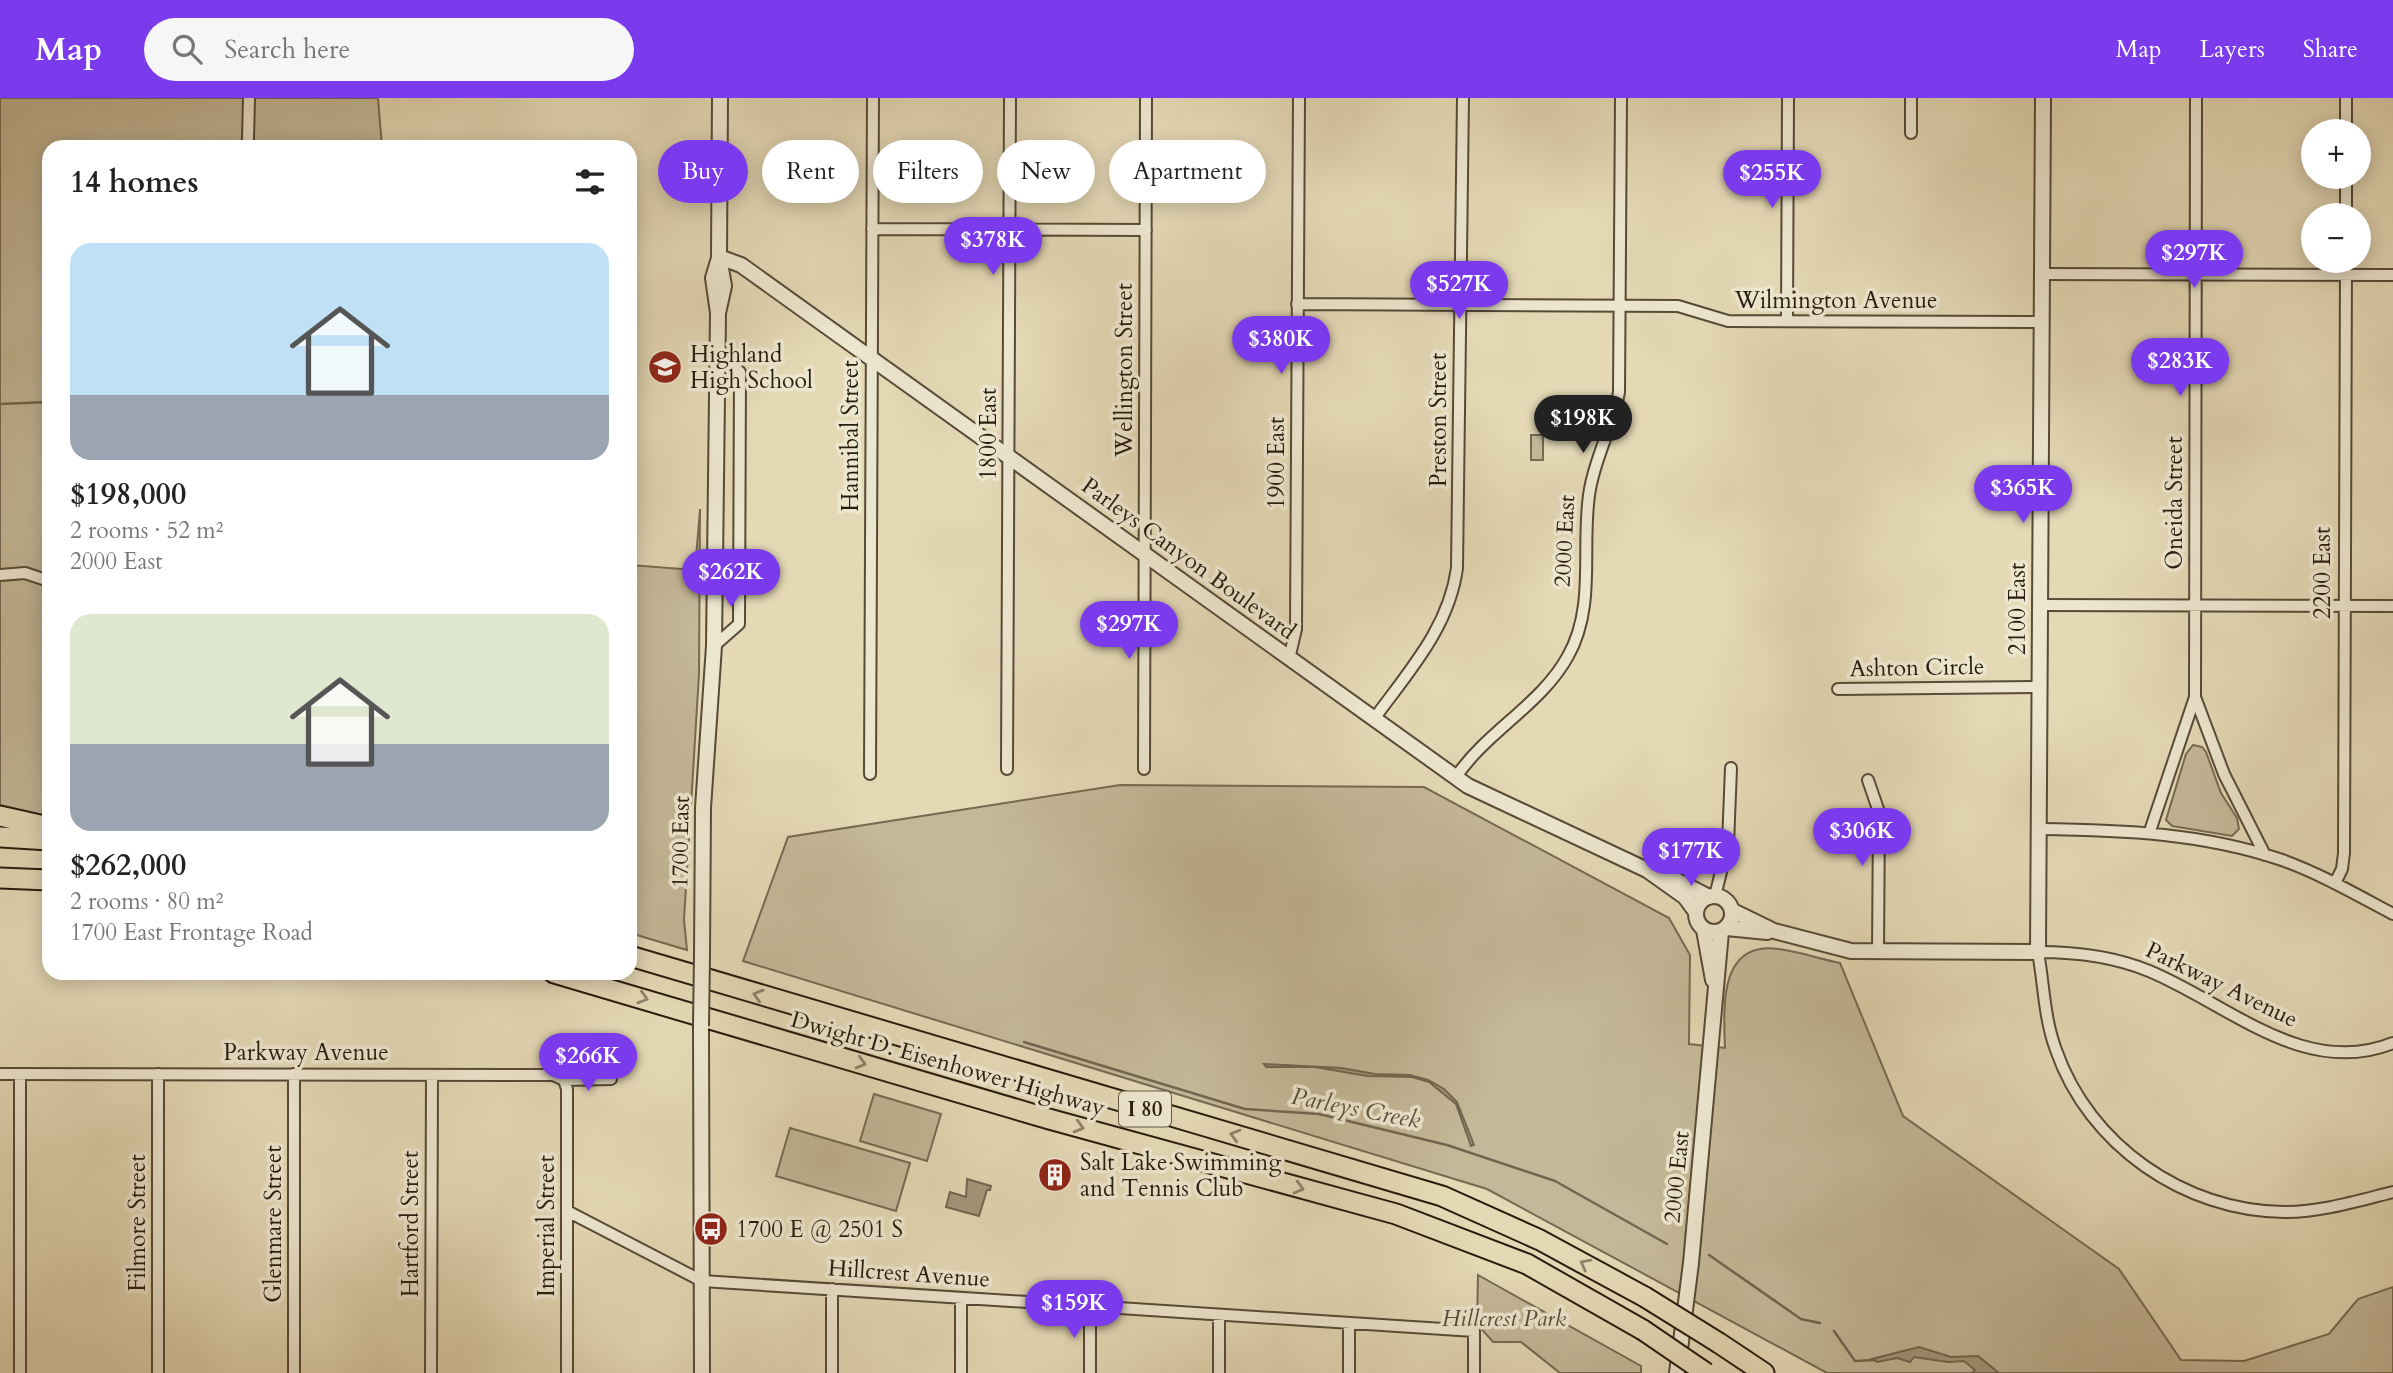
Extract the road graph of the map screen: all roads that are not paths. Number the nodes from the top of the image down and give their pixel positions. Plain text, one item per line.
1 (249, 98) edge
2 (720, 98) edge
3 (873, 98) edge
4 (1010, 98) edge
5 (1146, 98) edge
6 (1299, 98) edge
7 (1463, 98) edge
8 (1621, 98) edge
9 (1788, 98) edge
10 (1911, 98) edge
11 (2043, 98) edge
12 (2196, 98) edge
13 (2346, 98) edge
14 (2346, 119) edge
15 (1911, 133) dead end
16 (248, 140) edge
17 (872, 229) junction
18 (1009, 230) junction
19 (1146, 230) junction
20 (719, 257) junction
21 (2042, 274) junction
22 (2196, 275) junction
23 (2346, 275) junction
24 (2393, 275) edge
25 (1297, 304) junction
26 (1460, 305) junction
27 (1620, 306) junction
28 (1787, 321) junction
29 (2041, 322) junction
30 (718, 351) junction
31 (872, 358) junction
32 (1009, 456) junction
33 (1144, 554) junction
34 (0, 575) edge
35 (42, 579) edge
36 (2040, 605) junction
37 (2195, 606) junction
38 (2342, 606) junction
39 (2393, 606) edge
40 (713, 646) junction
41 (1289, 659) junction
42 (2039, 687) junction
43 (1838, 690) dead end
44 (2195, 697) junction
45 (1374, 719) junction
46 (1731, 768) dead end
47 (1007, 769) dead end
48 (1144, 769) dead end
49 (870, 774) dead end
50 (1456, 777) junction
51 (1868, 780) dead end
52 (0, 816) edge
53 (42, 825) edge
54 (2039, 829) junction
55 (2150, 831) junction
56 (0, 838) edge
57 (42, 840) edge
58 (2265, 855) junction
59 (1647, 870) junction
60 (0, 878) edge
61 (42, 880) edge
62 (2335, 883) junction
63 (1712, 896) junction
64 (1733, 911) junction
65 (1696, 912) junction
66 (2393, 914) edge
67 (1704, 930) junction
68 (1724, 930) junction
69 (1774, 931) junction
70 (1870, 952) junction
71 (2038, 952) junction
72 (637, 958) edge
73 (578, 980) edge
74 (1714, 985) junction
75 (2393, 1043) edge
76 (0, 1073) edge
77 (20, 1074) junction
78 (158, 1074) junction
79 (294, 1074) junction
80 (432, 1075) junction
81 (611, 1079) dead end
82 (564, 1080) junction
83 (2393, 1192) edge
84 (567, 1211) junction
85 (702, 1281) junction
86 (832, 1289) junction
87 (961, 1298) junction
88 (1090, 1307) junction
89 (1219, 1315) junction
90 (1349, 1324) junction
91 (20, 1373) edge
92 (158, 1373) edge
93 (294, 1373) edge
94 (431, 1373) edge
95 (567, 1373) edge
96 (702, 1373) edge
97 (832, 1373) edge
98 (961, 1373) edge
99 (1090, 1373) edge
100 (1219, 1373) edge
101 (1349, 1373) edge
102 (1474, 1373) edge
103 (1677, 1373) edge
104 (1706, 1373) edge
105 (1764, 1373) edge

1 - 16 street
2 - 20 street, 1700 East
3 - 17 street, Hannibal Street
4 - 18 street, 1800 East
5 - 19 street, Wellington Street
6 - 25 street, 1900 East
7 - 26 street, Preston Street
8 - 27 street, 2000 East
9 - 28 street
10 - 15 street
11 - 21 street, 2100 East
12 - 22 street, Oneida Street
13 - 14 street
17 - 18 street
17 - 31 street, Hannibal Street
18 - 19 street
18 - 32 street, 1800 East
19 - 33 street, Wellington Street
20 - 30 street, 1700 East
20 - 31 street, Parleys Canyon Boulevard
21 - 22 street
21 - 29 street, 2100 East
22 - 23 street
22 - 37 street, Oneida Street
23 - 24 street
23 - 38 street, 2200 East
25 - 26 street, Wilmington Avenue
25 - 41 street, 1900 East
26 - 27 street, Wilmington Avenue
26 - 45 street, Preston Street
27 - 28 street, Wilmington Avenue
27 - 50 street, 2000 East
28 - 29 street, Wilmington Avenue
29 - 36 street, 2100 East
30 - 40 street, 1700 East
30 - 40 street
31 - 32 street, Parleys Canyon Boulevard
31 - 49 street, Hannibal Street
32 - 33 street, Parleys Canyon Boulevard
32 - 47 street, 1800 East
33 - 41 street, Parleys Canyon Boulevard
33 - 48 street, Wellington Street
34 - 35 street
36 - 37 street
36 - 42 street, 2100 East
37 - 38 street
37 - 44 street, Oneida Street
38 - 39 street
38 - 62 street, 2200 East
40 - 85 street, 1700 East, bridge
41 - 45 street, Parleys Canyon Boulevard
42 - 43 street, Ashton Circle
42 - 54 street, 2100 East
44 - 55 street, Oneida Street
44 - 58 street, Oneida Street
45 - 50 street, Parleys Canyon Boulevard
46 - 63 street
50 - 59 street, Parleys Canyon Boulevard
51 - 70 street
52 - 53 highway
54 - 55 street
54 - 71 street, 2100 East
55 - 58 street
56 - 57 highway
58 - 62 street
59 - 63 street, Parleys Canyon Boulevard
59 - 65 street, Parleys Canyon Boulevard
60 - 61 highway
62 - 66 street
63 - 64 street
63 - 65 street
64 - 68 street
64 - 69 street
65 - 67 street
67 - 68 street
67 - 74 street, 2000 East
68 - 69 street
68 - 74 street, 2000 East
69 - 70 street
70 - 71 street, Parkway Avenue
71 - 75 street, Parkway Avenue
71 - 83 street
105 -> 72 highway, Dwight D. Eisenhower Highway / I 80, bridge
73 -> 104 highway, Dwight D. Eisenhower Highway / I 80, bridge
74 - 103 street, 2000 East
76 - 77 street, Parkway Avenue
77 - 78 street, Parkway Avenue
77 - 91 street
78 - 79 street, Parkway Avenue
78 - 92 street, Filmore Street
79 - 80 street, Parkway Avenue
79 - 93 street, Glenmare Street
80 - 82 street, Parkway Avenue
80 - 94 street, Hartford Street
81 - 82 street, Parkway Avenue
82 - 84 street, Imperial Street
84 - 85 street, Hillcrest Avenue
84 - 95 street, Imperial Street
85 - 86 street, Hillcrest Avenue
85 - 96 street, 1700 East
86 - 87 street, Hillcrest Avenue
86 - 97 street
87 - 88 street, Hillcrest Avenue
87 - 98 street
88 - 89 street, Hillcrest Avenue
88 - 99 street
89 - 90 street, Hillcrest Avenue
89 - 100 street
90 - 101 street
90 - 102 street, Hillcrest Avenue

